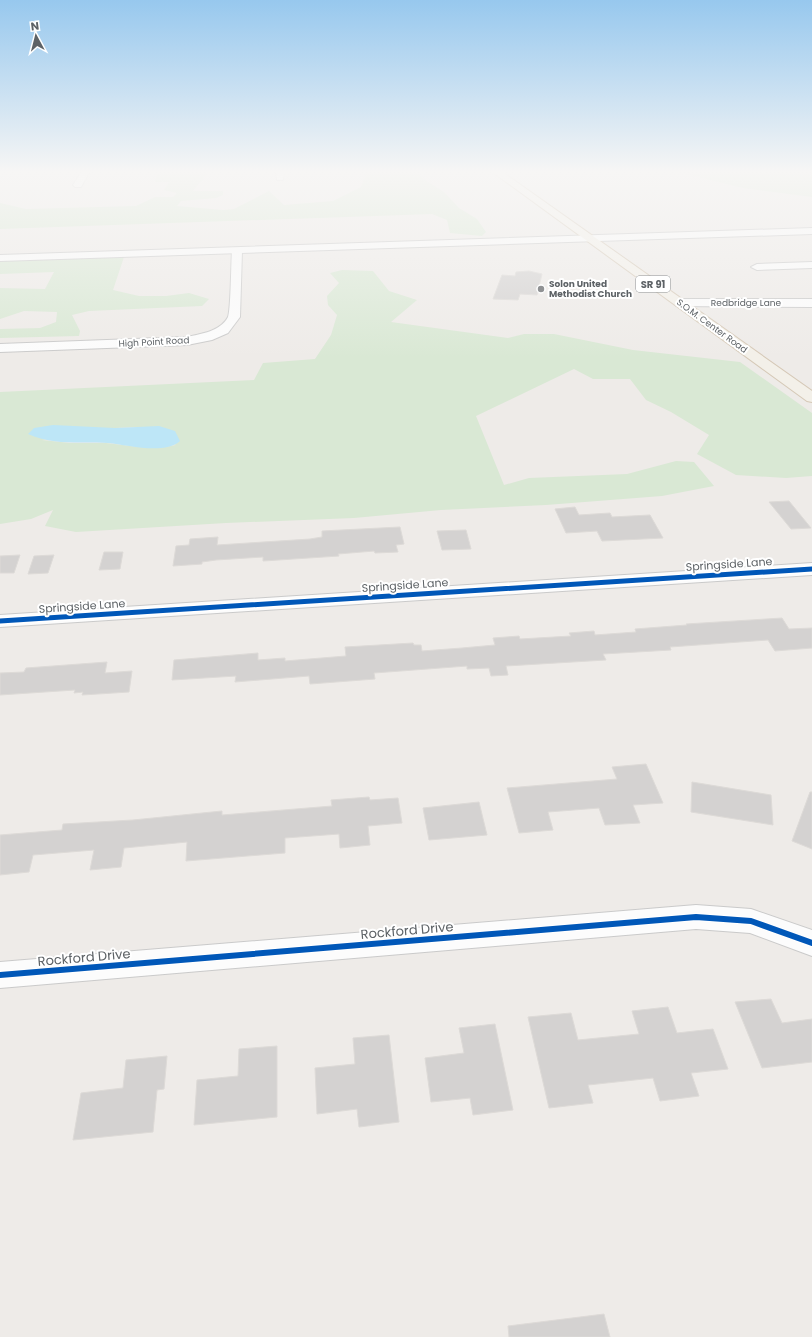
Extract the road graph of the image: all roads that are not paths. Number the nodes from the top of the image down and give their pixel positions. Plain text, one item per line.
1 (581, 233) edge
2 (735, 233) edge
3 (587, 238) junction
4 (237, 251) junction
5 (0, 258) edge
6 (812, 265) edge
7 (757, 267) dead end
8 (680, 303) junction
9 (809, 305) edge
10 (0, 348) edge
11 (812, 398) edge
12 (812, 569) edge
13 (0, 621) edge
14 (812, 943) edge
15 (0, 975) edge

1 - 3 main road, S.O.M. Center Road / SR 91
2 - 3 street
3 - 4 street
3 - 8 main road, S.O.M. Center Road / SR 91
4 - 5 street
4 - 10 street, High Point Road
6 - 7 street
8 - 9 street, Redbridge Lane
8 - 11 main road, S.O.M. Center Road / SR 91
12 - 13 street, Springside Lane
14 - 15 street, Rockford Drive

